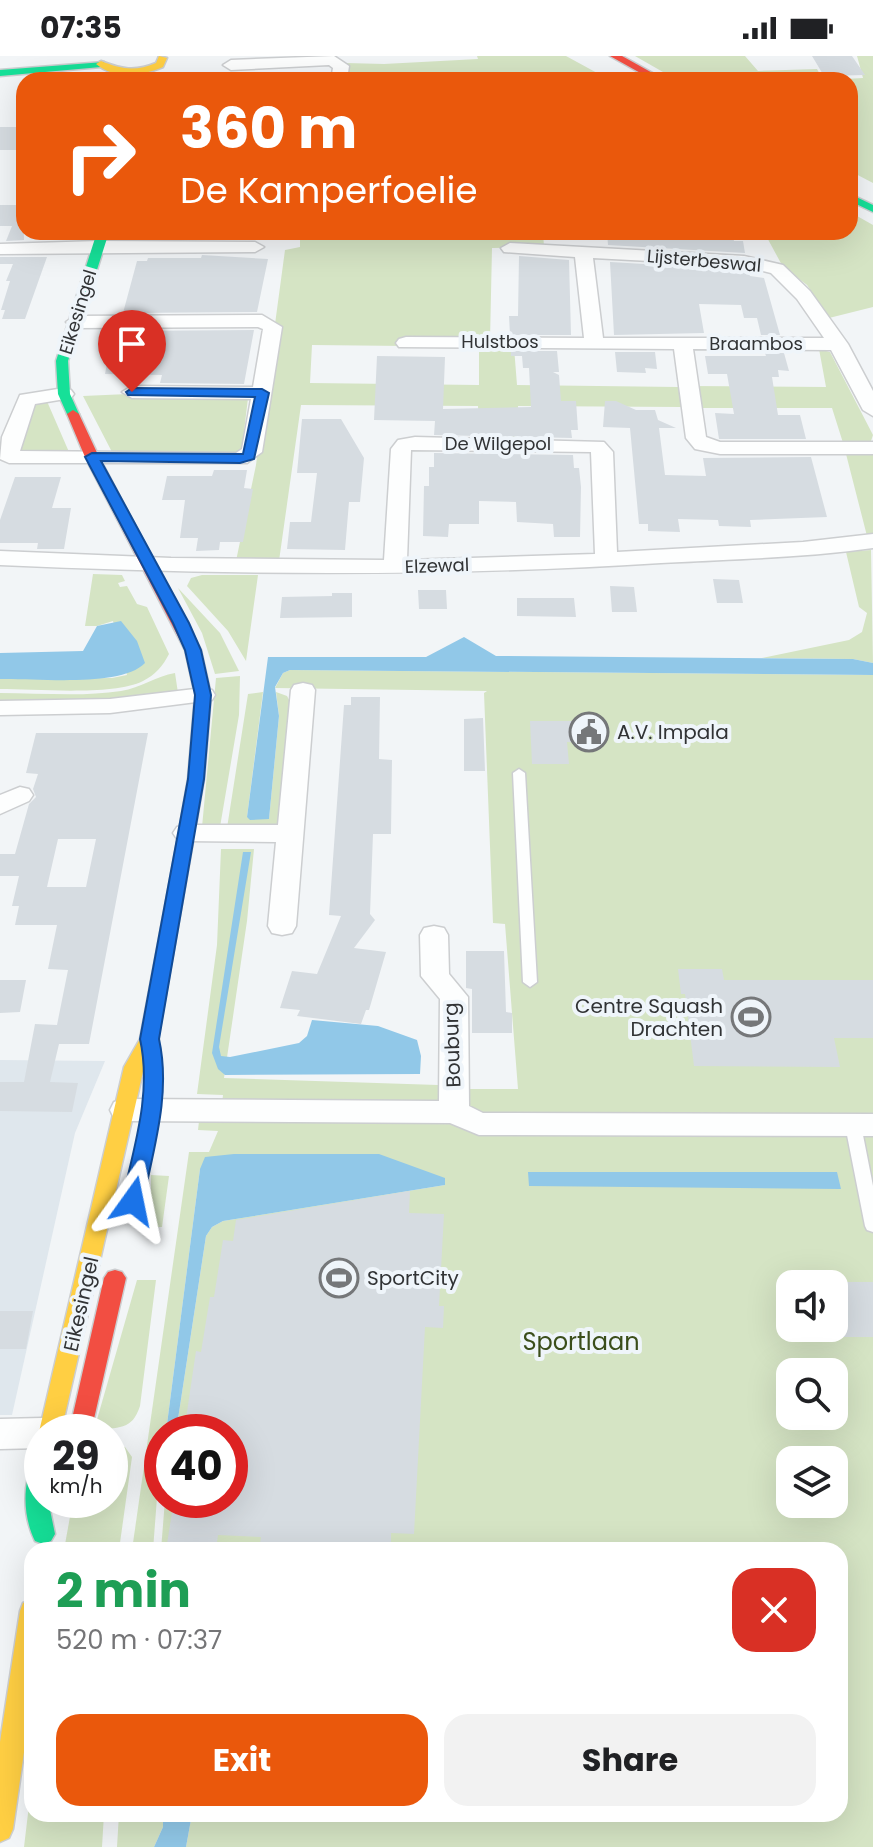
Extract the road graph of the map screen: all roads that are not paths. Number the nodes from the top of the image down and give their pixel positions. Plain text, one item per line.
1 (167, 57) edge
2 (606, 59) edge
3 (104, 60) edge
4 (231, 65) dead end
5 (142, 72) edge
6 (340, 72) edge
7 (622, 72) edge
8 (639, 72) edge
9 (0, 73) edge
10 (91, 240) edge
11 (101, 240) edge
12 (120, 240) edge
13 (255, 247) dead end
14 (510, 248) dead end
15 (0, 249) edge
16 (583, 252) junction
17 (75, 322) junction
18 (406, 343) dead end
19 (594, 343) junction
20 (683, 344) junction
21 (838, 344) junction
22 (132, 392) dead end
23 (262, 393) junction
24 (64, 394) junction
25 (873, 410) edge
26 (873, 448) edge
27 (92, 457) junction
28 (873, 541) edge
29 (0, 558) edge
30 (606, 561) junction
31 (149, 566) junction
32 (395, 567) junction
33 (303, 690) dead end
34 (203, 695) junction
35 (0, 708) edge
36 (519, 773) dead end
37 (186, 833) junction
38 (290, 834) junction
39 (282, 926) dead end
40 (434, 935) dead end
41 (530, 982) dead end
42 (149, 1039) junction
43 (156, 1067) dead end
44 (144, 1110) junction
45 (454, 1112) junction
46 (863, 1125) edge
47 (873, 1226) edge
48 (119, 1262) dead end
49 (55, 1414) edge
50 (84, 1414) edge
51 (24, 1433) edge
52 (0, 1434) edge
53 (39, 1518) edge
54 (52, 1518) edge
55 (42, 1542) edge
56 (24, 1666) edge
57 (0, 1829) edge

1 - 5 main road
2 - 7 main road
2 - 8 main road
3 - 9 main road
4 - 6 street
10 - 15 street
11 - 17 main road, Eikesingel
12 - 13 street
14 - 16 street
16 - 19 street
16 - 21 street, Lijsterbeswal
17 - 23 street
17 - 24 main road, Eikesingel
18 - 19 street, Hulstbos
19 - 20 street, Hulstbos
20 - 21 street, Braambos
20 - 26 street, Braambos
21 - 25 street
22 - 23 street
23 - 27 street
24 - 27 main road, Eikesingel
24 - 27 street
27 - 31 main road, Eikesingel
28 - 30 street, Elzewal
29 - 31 street, Elzewal
30 - 32 street, Elzewal
30 - 32 street, De Wilgepol
31 - 32 street, Elzewal
31 - 34 main road, Eikesingel
33 - 38 street
34 - 35 street
34 - 37 main road, Eikesingel
36 - 41 lane
37 - 38 street
37 - 42 main road, Eikesingel
38 - 39 street
40 - 45 street, Bouburg
42 - 43 main road, Eikesingel
42 - 44 main road, Eikesingel
44 - 45 street
44 - 49 main road, Eikesingel
45 - 46 street
46 - 47 lane
48 - 50 main road, Eikesingel
51 - 52 street
53 - 55 main road
54 - 55 main road
56 - 57 main road

